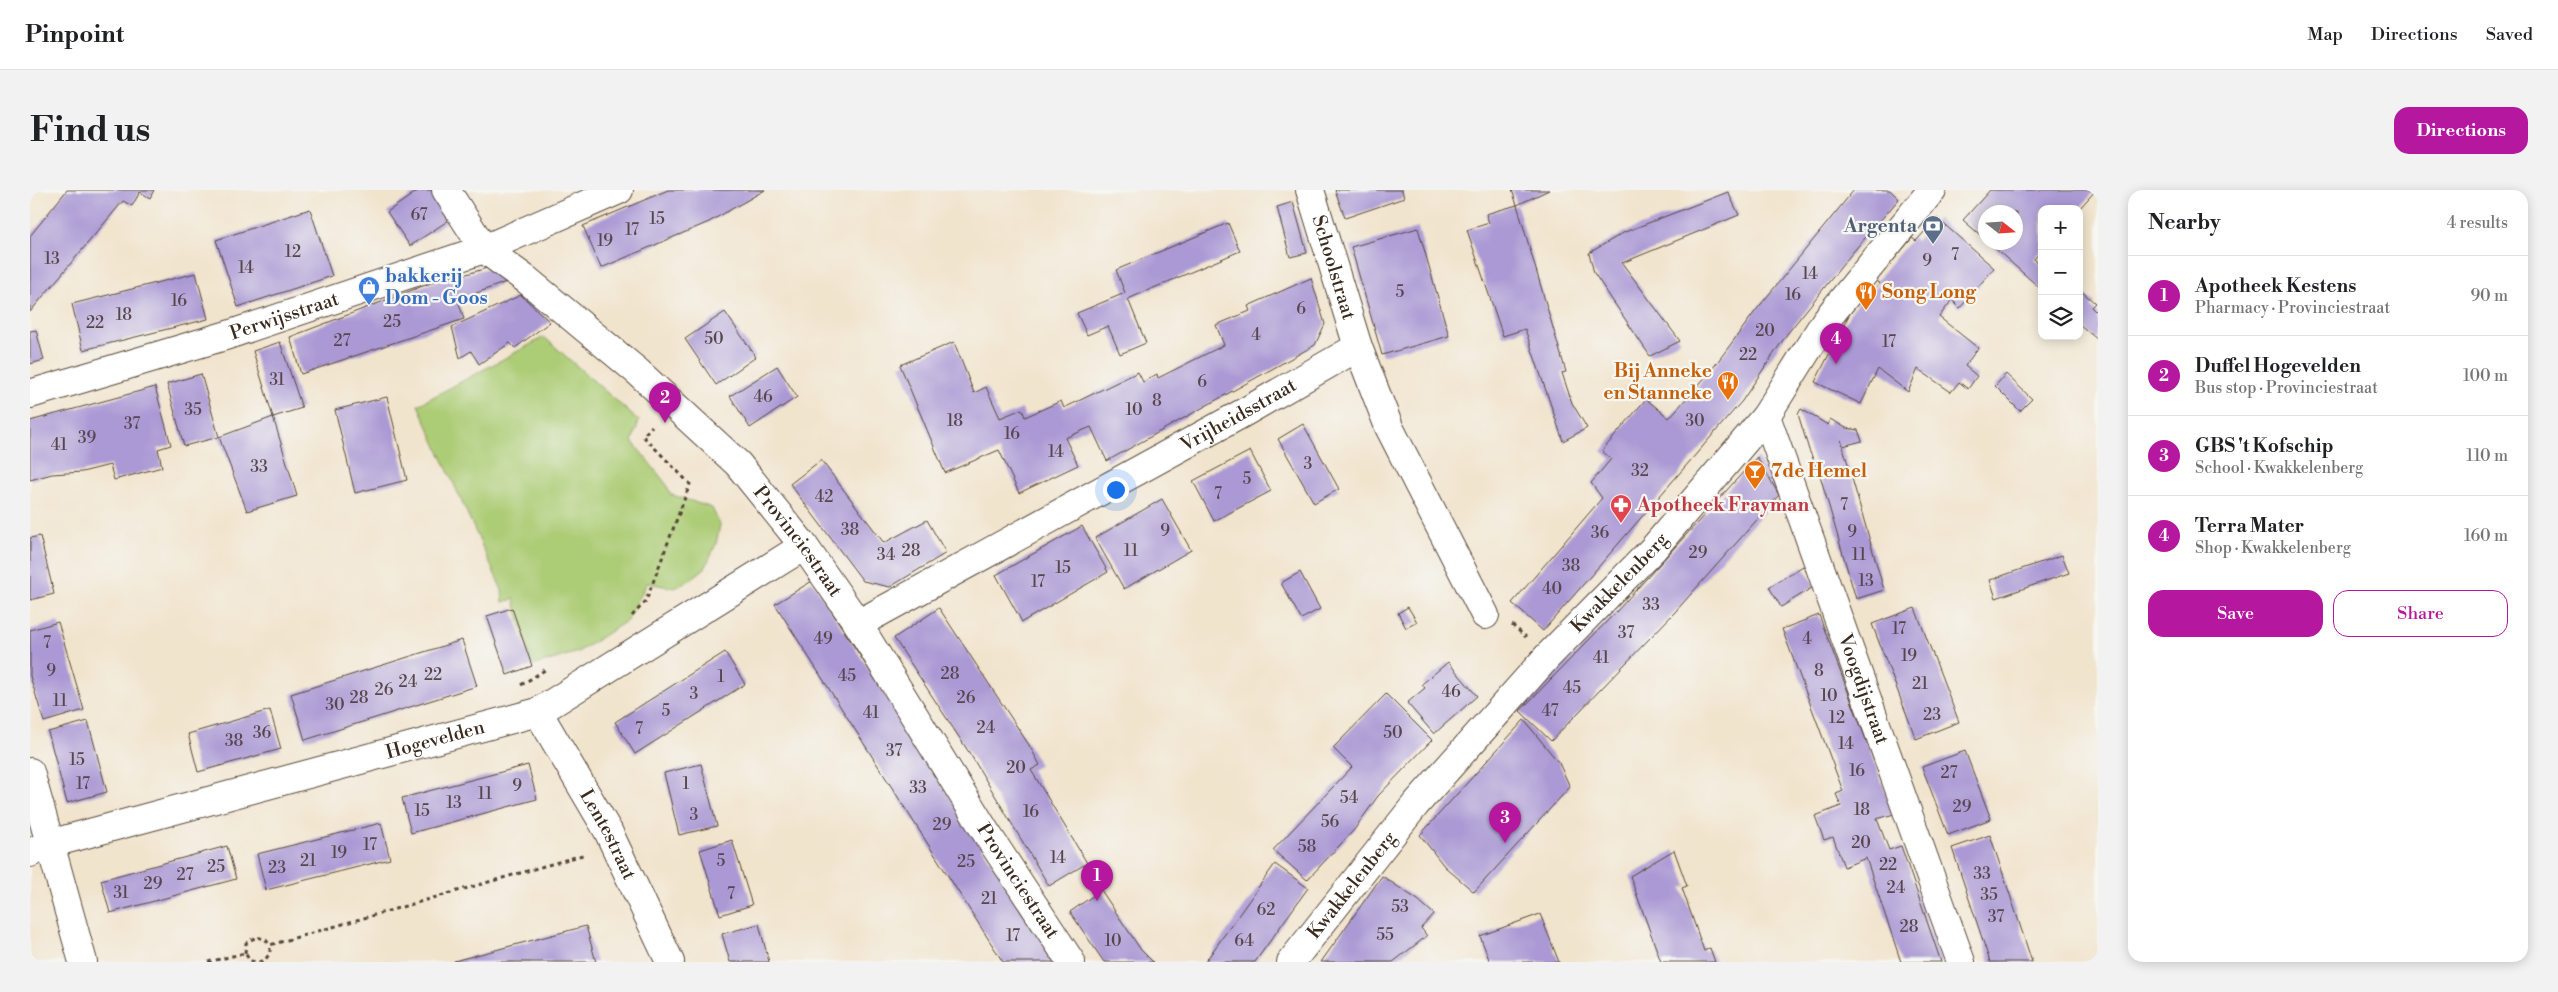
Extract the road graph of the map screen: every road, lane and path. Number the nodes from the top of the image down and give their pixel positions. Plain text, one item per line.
1 (446, 190) edge
2 (619, 190) edge
3 (1310, 190) edge
4 (1932, 190) edge
5 (484, 250) junction
6 (1358, 346) junction
7 (30, 394) edge
8 (672, 403) junction
9 (1766, 416) junction
10 (804, 546) junction
11 (1485, 615) joint
12 (628, 620) dead end
13 (858, 624) junction
14 (1547, 657) junction
15 (554, 664) dead end
16 (538, 712) junction
17 (30, 772) edge
18 (614, 846) junction
19 (40, 848) edge
20 (270, 945) junction
21 (245, 953) junction
22 (83, 962) edge
23 (208, 962) edge
24 (259, 962) edge
25 (670, 962) edge
26 (1071, 962) edge
27 (1291, 962) edge
28 (1961, 962) edge

1 - 5 street, Provinciestraat
2 - 5 street, Perwijsstraat
3 - 6 street, Schoolstraat
4 - 9 street, Kwakkelenberg
5 - 7 street, Perwijsstraat
5 - 8 street, Provinciestraat
6 - 11 street
6 - 13 street, Vrijheidsstraat
8 - 10 street, Provinciestraat
8 - 12 path
9 - 14 street, Kwakkelenberg
9 - 28 street, Voogdijstraat
10 - 13 street, Provinciestraat
10 - 16 street, Hogevelden
11 - 14 path
13 - 26 street, Provinciestraat
14 - 27 street, Kwakkelenberg
15 - 16 path
16 - 18 street, Lentestraat
16 - 19 street, Hogevelden
17 - 19 street
18 - 20 path
18 - 25 street, Lentestraat
19 - 22 street
20 - 21 path
20 - 24 path
21 - 23 path
21 - 24 path

